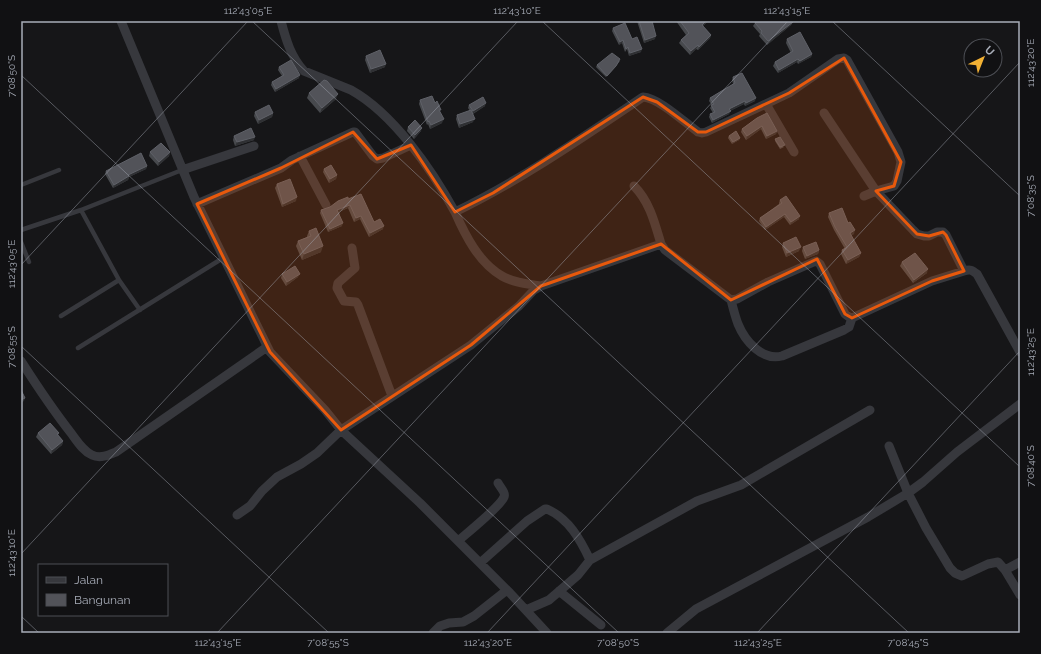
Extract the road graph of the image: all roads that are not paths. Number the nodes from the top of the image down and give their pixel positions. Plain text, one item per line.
1 (122, 21) edge
2 (281, 21) edge
3 (766, 104) junction
4 (824, 113) dead end
5 (411, 145) junction
6 (254, 146) dead end
7 (794, 152) dead end
8 (300, 156) junction
9 (59, 170) dead end
10 (182, 170) junction
11 (21, 185) edge
12 (634, 186) dead end
13 (876, 191) junction
14 (864, 196) dead end
15 (197, 204) junction
16 (326, 205) dead end
17 (81, 210) junction
18 (456, 212) junction
19 (21, 230) edge
20 (21, 242) edge
21 (661, 244) junction
22 (352, 248) dead end
23 (223, 258) junction
24 (29, 262) dead end
25 (964, 271) junction
26 (119, 280) junction
27 (541, 286) junction
28 (731, 300) junction
29 (140, 310) junction
30 (61, 316) dead end
31 (852, 318) junction
32 (267, 347) junction
33 (78, 348) dead end
34 (1020, 352) edge
35 (21, 361) edge
36 (392, 396) junction
37 (1020, 404) edge
38 (870, 410) dead end
39 (341, 430) junction
40 (889, 446) dead end
41 (498, 483) dead end
42 (908, 493) junction
43 (237, 515) dead end
44 (458, 541) junction
45 (590, 560) junction
46 (1020, 562) edge
47 (480, 563) junction
48 (1006, 570) junction
49 (507, 590) junction
50 (559, 591) junction
51 (1020, 595) edge
52 (526, 610) junction
53 (601, 625) dead end
54 (433, 633) edge
55 (547, 633) edge
56 (667, 633) edge

1 - 10 street
2 - 5 street
3 - 7 street
3 - 13 street
3 - 18 street
4 - 13 street
5 - 8 street
5 - 18 street
6 - 10 street
8 - 15 street
8 - 16 street
9 - 11 lane
10 - 15 street
10 - 17 lane
12 - 21 street
13 - 14 street
13 - 25 street
15 - 23 street
17 - 19 lane
17 - 26 lane
18 - 27 street
20 - 24 lane
21 - 27 street
21 - 28 street
22 - 36 street
23 - 29 lane
23 - 32 street
25 - 31 street
25 - 34 street
26 - 29 lane
26 - 30 lane
27 - 36 street
28 - 31 street
28 - 31 street
29 - 33 lane
32 - 35 street
32 - 39 street
36 - 39 street
37 - 42 street
38 - 45 street
39 - 43 street
39 - 44 street
40 - 42 street
41 - 44 street
42 - 48 street
42 - 56 street
44 - 47 street
45 - 47 street
45 - 50 street
46 - 48 street
47 - 49 street
48 - 51 street
49 - 52 street
49 - 54 street
50 - 52 street
50 - 53 street
52 - 55 street

